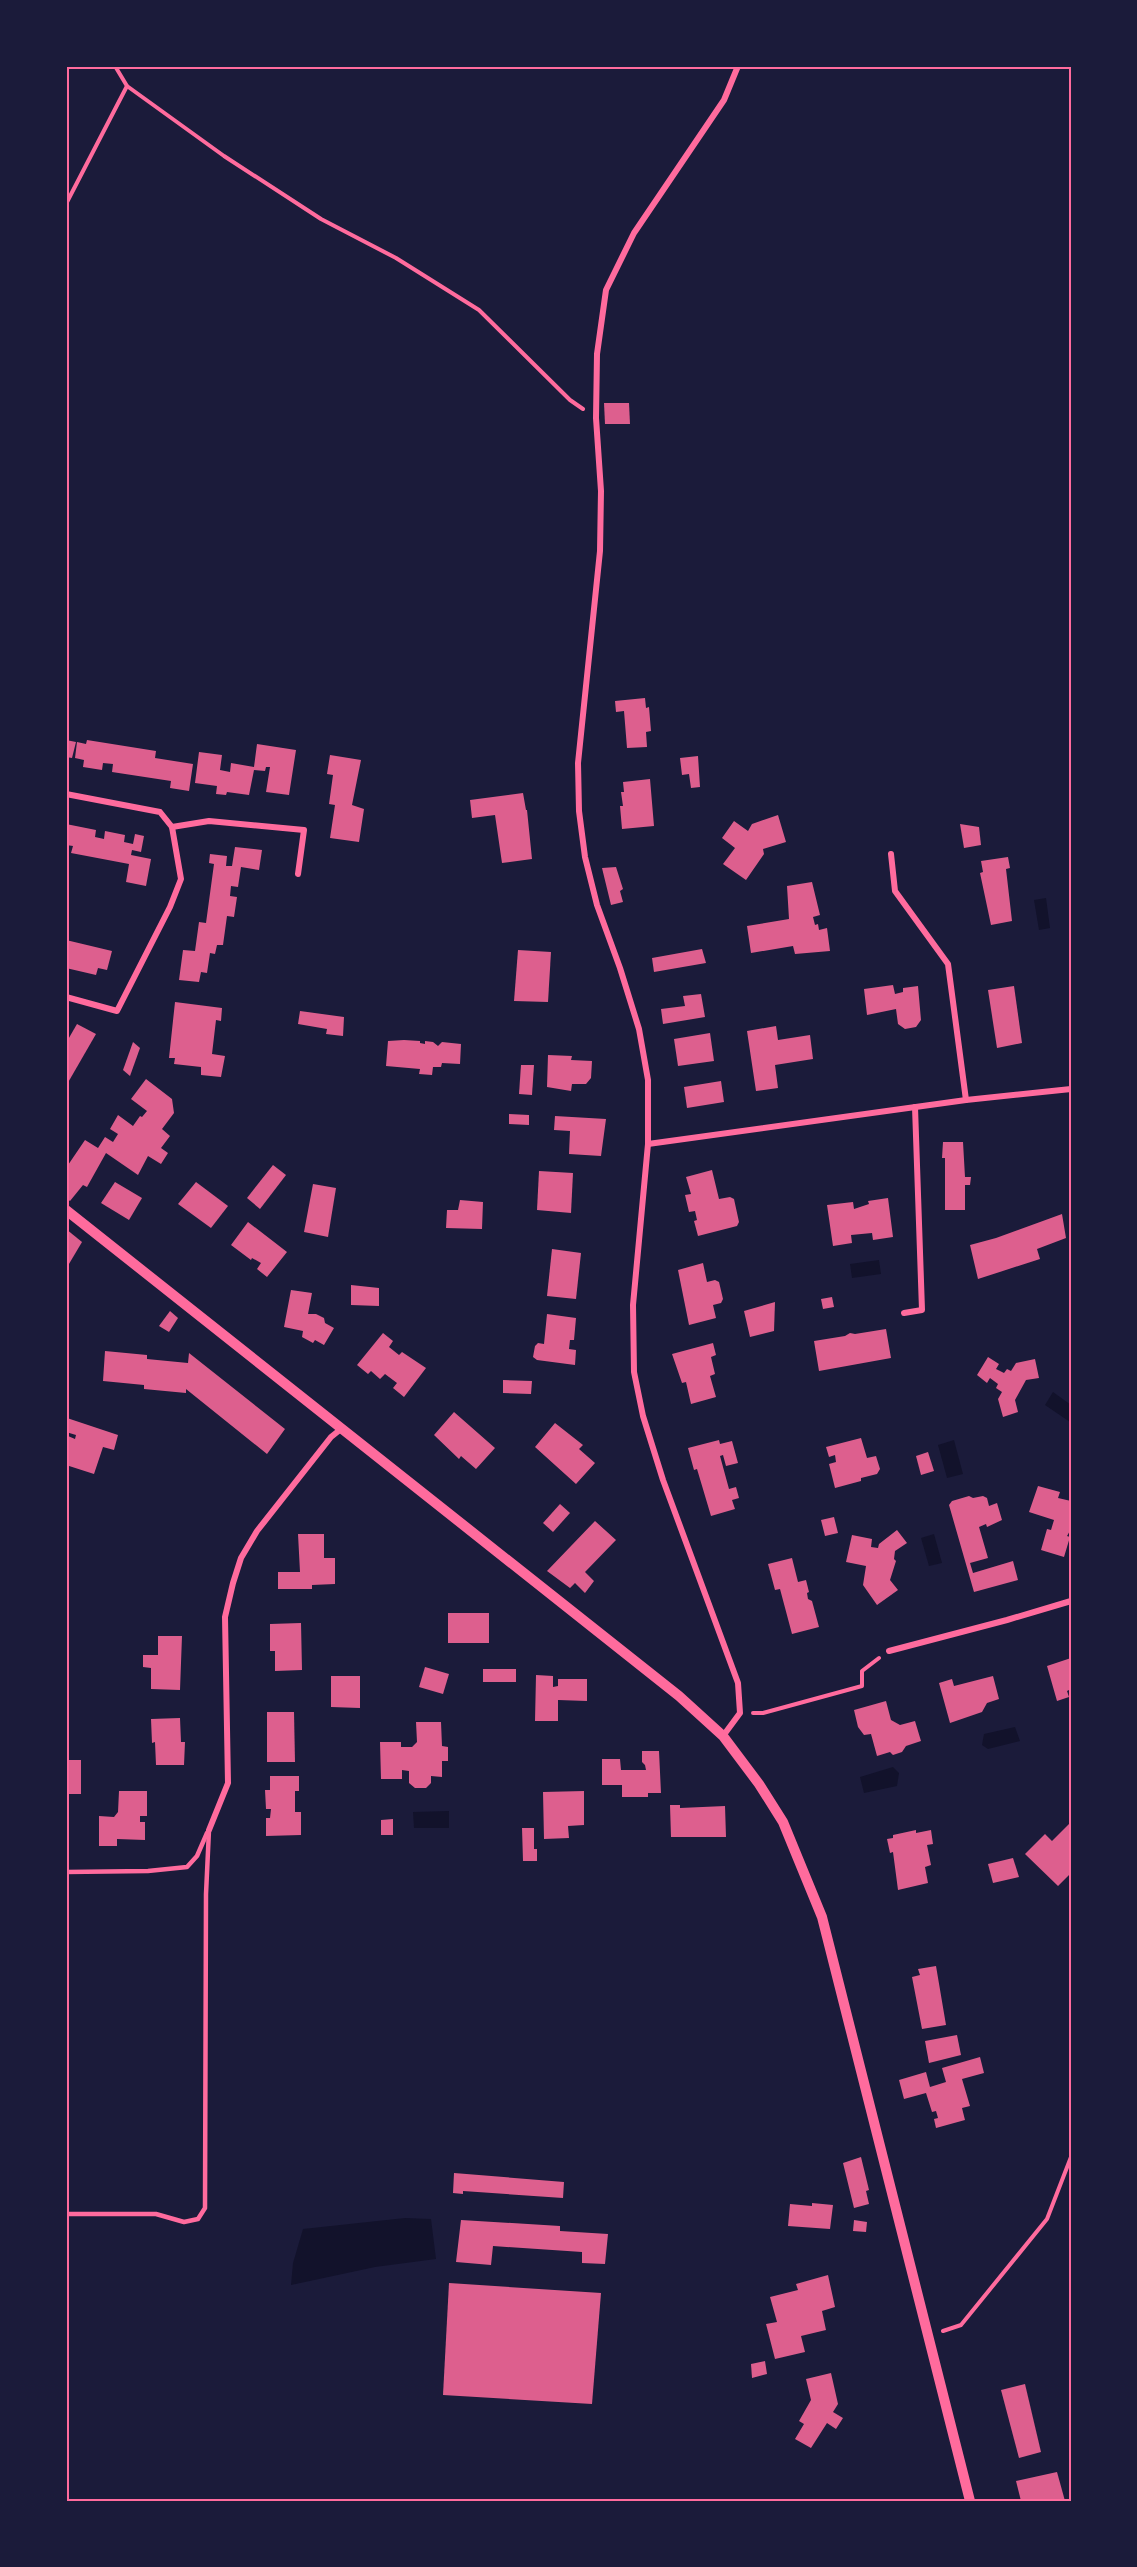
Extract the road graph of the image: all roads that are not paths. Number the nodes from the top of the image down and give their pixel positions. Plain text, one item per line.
1 (738, 66) edge
2 (66, 794) edge
3 (172, 827) junction
4 (891, 854) dead end
5 (297, 874) dead end
6 (66, 997) edge
7 (1071, 1089) edge
8 (966, 1100) junction
9 (915, 1107) junction
10 (648, 1144) junction
11 (66, 1210) edge
12 (904, 1313) dead end
13 (340, 1429) junction
14 (1071, 1601) edge
15 (889, 1651) road end
16 (723, 1736) junction
17 (208, 1830) junction
18 (66, 1872) edge
19 (66, 2214) edge
20 (970, 2501) edge

1 - 10 street
2 - 3 street
3 - 5 street
3 - 6 street
4 - 8 street
7 - 8 street
8 - 9 street
9 - 10 street
9 - 12 street
10 - 16 street
11 - 13 street
13 - 16 street
13 - 17 street
14 - 15 street
16 - 20 street
17 - 18 lane
17 - 19 lane

